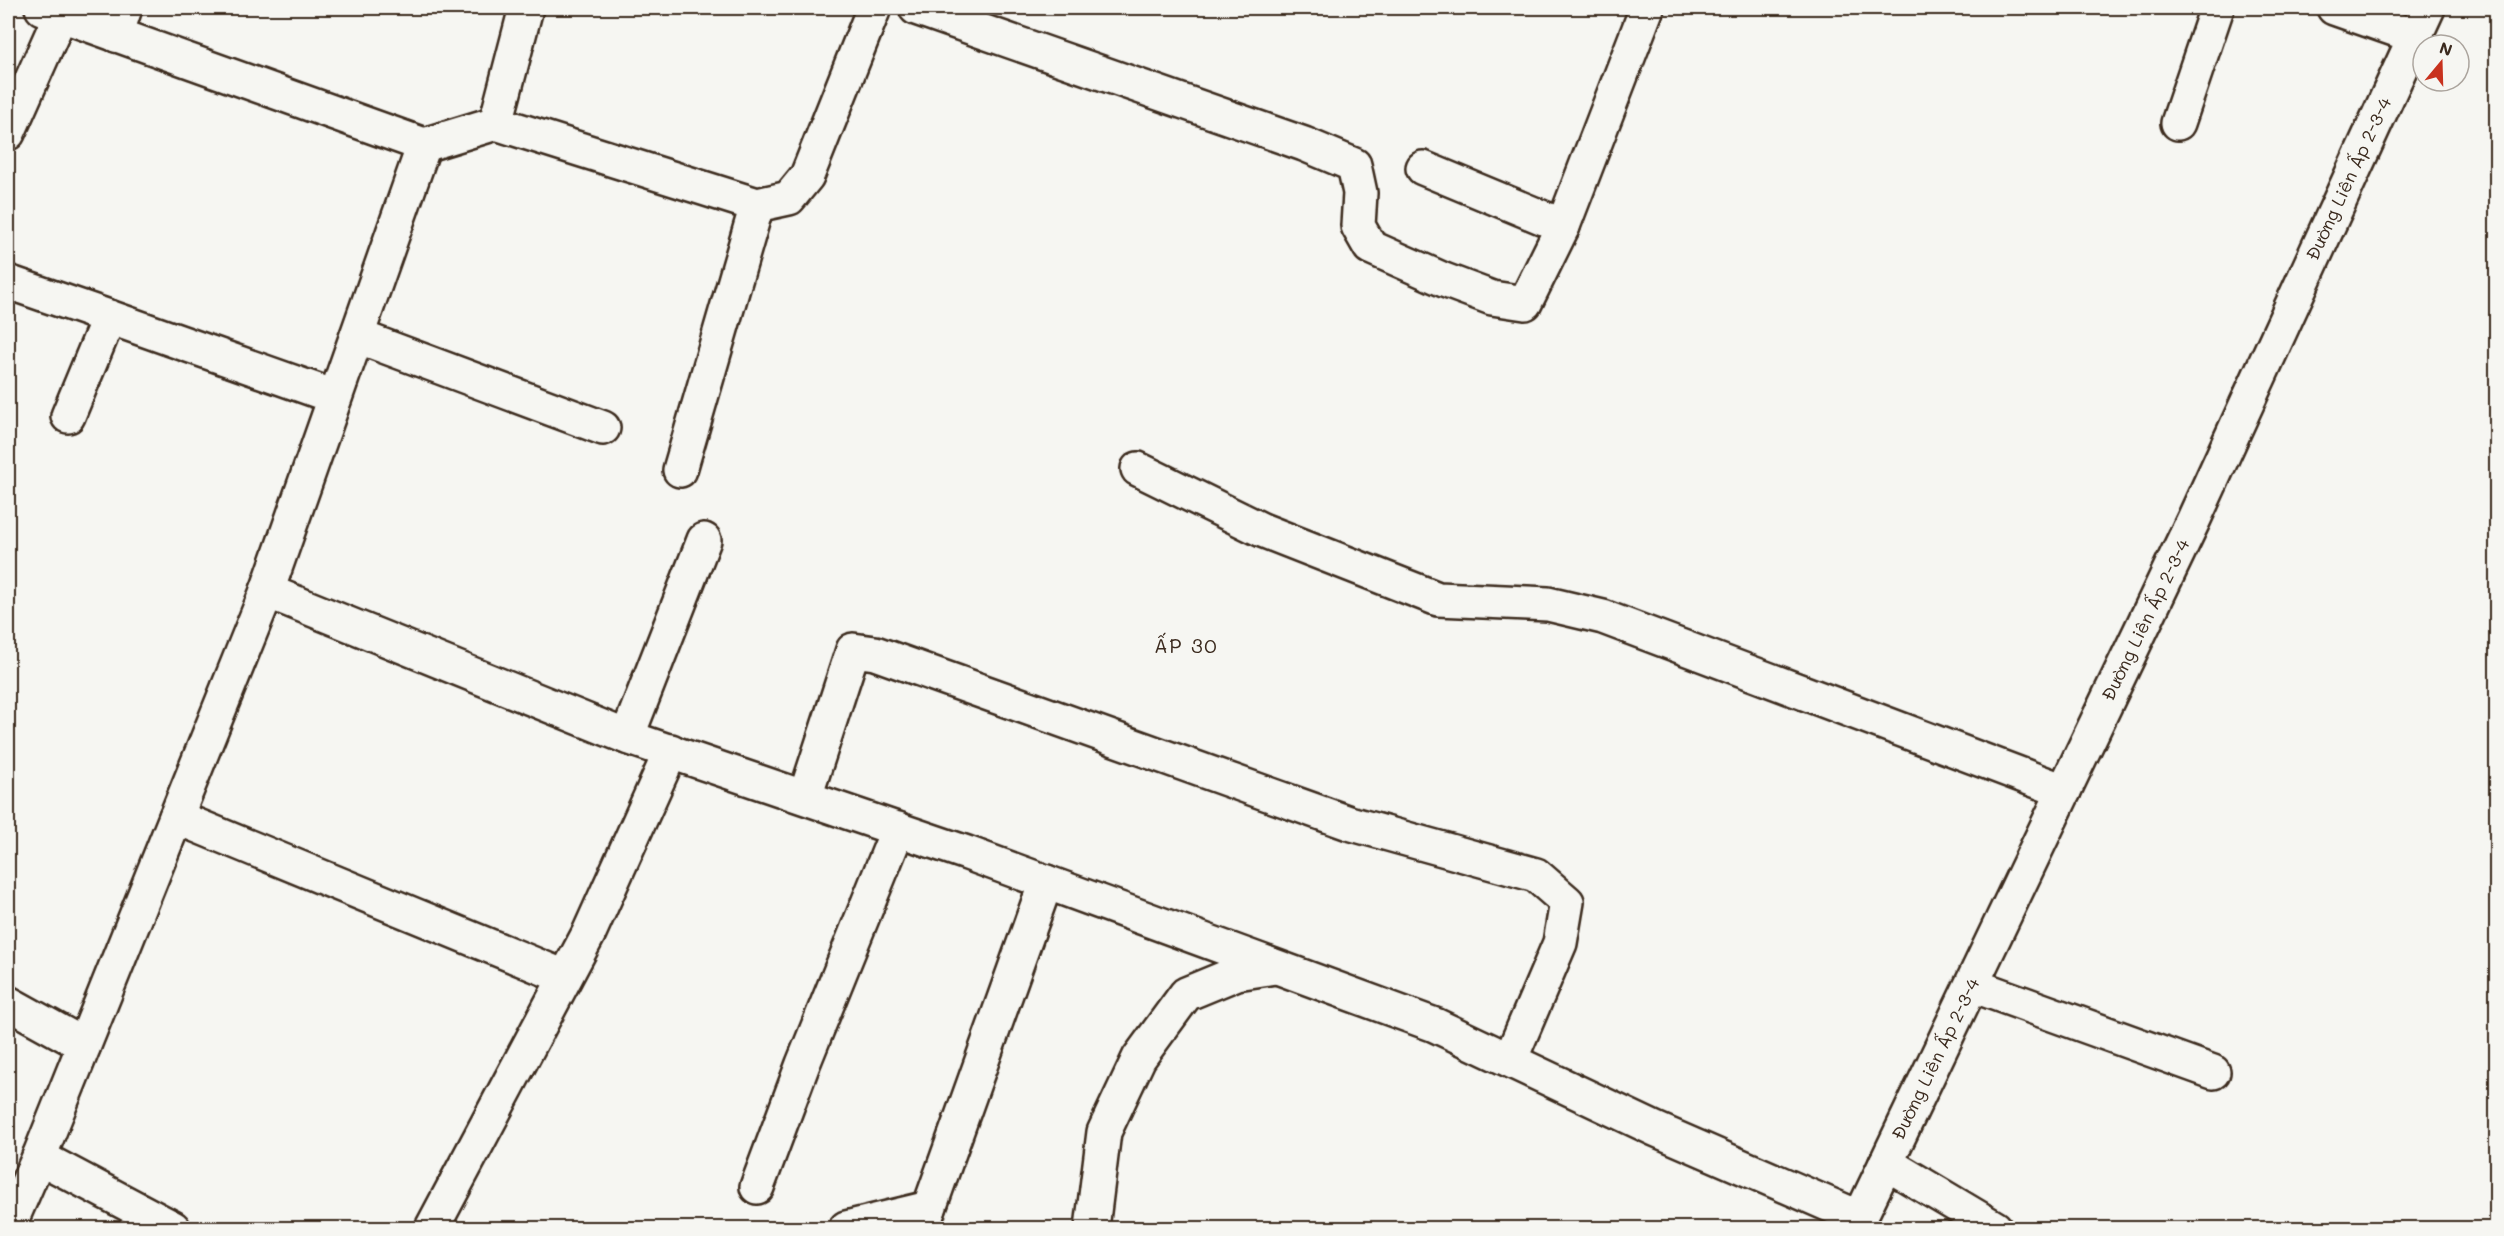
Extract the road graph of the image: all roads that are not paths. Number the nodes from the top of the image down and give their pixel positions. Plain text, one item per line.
1 (526, 8) edge
2 (874, 8) edge
3 (916, 8) edge
4 (1647, 8) edge
5 (2217, 8) edge
6 (2334, 8) edge
7 (51, 11) edge
8 (121, 21) edge
9 (2421, 22) edge
10 (496, 123) junction
11 (2178, 123) dead end
12 (8, 133) edge
13 (424, 145) junction
14 (1423, 168) dead end
15 (758, 205) junction
16 (1563, 226) junction
17 (8, 282) edge
18 (109, 317) junction
19 (357, 336) junction
20 (335, 397) junction
21 (68, 417) dead end
22 (603, 428) dead end
23 (1138, 469) dead end
24 (680, 470) dead end
25 (704, 540) dead end
26 (267, 591) junction
27 (627, 737) junction
28 (671, 751) junction
29 (2064, 791) junction
30 (805, 797) junction
31 (176, 817) junction
32 (898, 829) junction
33 (1046, 882) junction
34 (1277, 967) junction
35 (565, 977) junction
36 (1972, 985) junction
37 (8, 1003) edge
38 (84, 1045) junction
39 (1510, 1060) junction
40 (2213, 1072) dead end
41 (39, 1157) junction
42 (1886, 1163) junction
43 (757, 1187) dead end
44 (925, 1218) edge
45 (1857, 1223) edge
46 (8, 1228) edge
47 (173, 1228) edge
48 (432, 1228) edge
49 (846, 1228) edge
50 (1092, 1228) edge
51 (1995, 1228) edge

1 - 10 street
2 - 15 street
3 - 16 street
4 - 16 street
5 - 11 street
6 - 9 street
7 - 8 street
7 - 12 street
8 - 13 street
9 - 29 street, Đường Liên Ấp 2-3-4
10 - 13 street
10 - 15 street
13 - 19 street
14 - 16 street
15 - 24 street
17 - 18 street
18 - 20 street
18 - 21 street
19 - 20 street
19 - 22 street
20 - 26 street
23 - 29 street
25 - 27 street
26 - 27 street
26 - 31 street
27 - 28 street
28 - 30 street
28 - 35 street
29 - 36 street, Đường Liên Ấp 2-3-4
30 - 32 street
30 - 39 street
31 - 35 street
31 - 38 street
32 - 33 street
32 - 43 street
33 - 34 street
33 - 44 street
34 - 39 street
34 - 50 street
35 - 48 street
36 - 40 street
36 - 42 street, Đường Liên Ấp 2-3-4
37 - 38 street
38 - 41 street
39 - 45 street
41 - 46 street
41 - 47 street
42 - 45 street, Đường Liên Ấp 2-3-4
42 - 51 street
44 - 49 street

